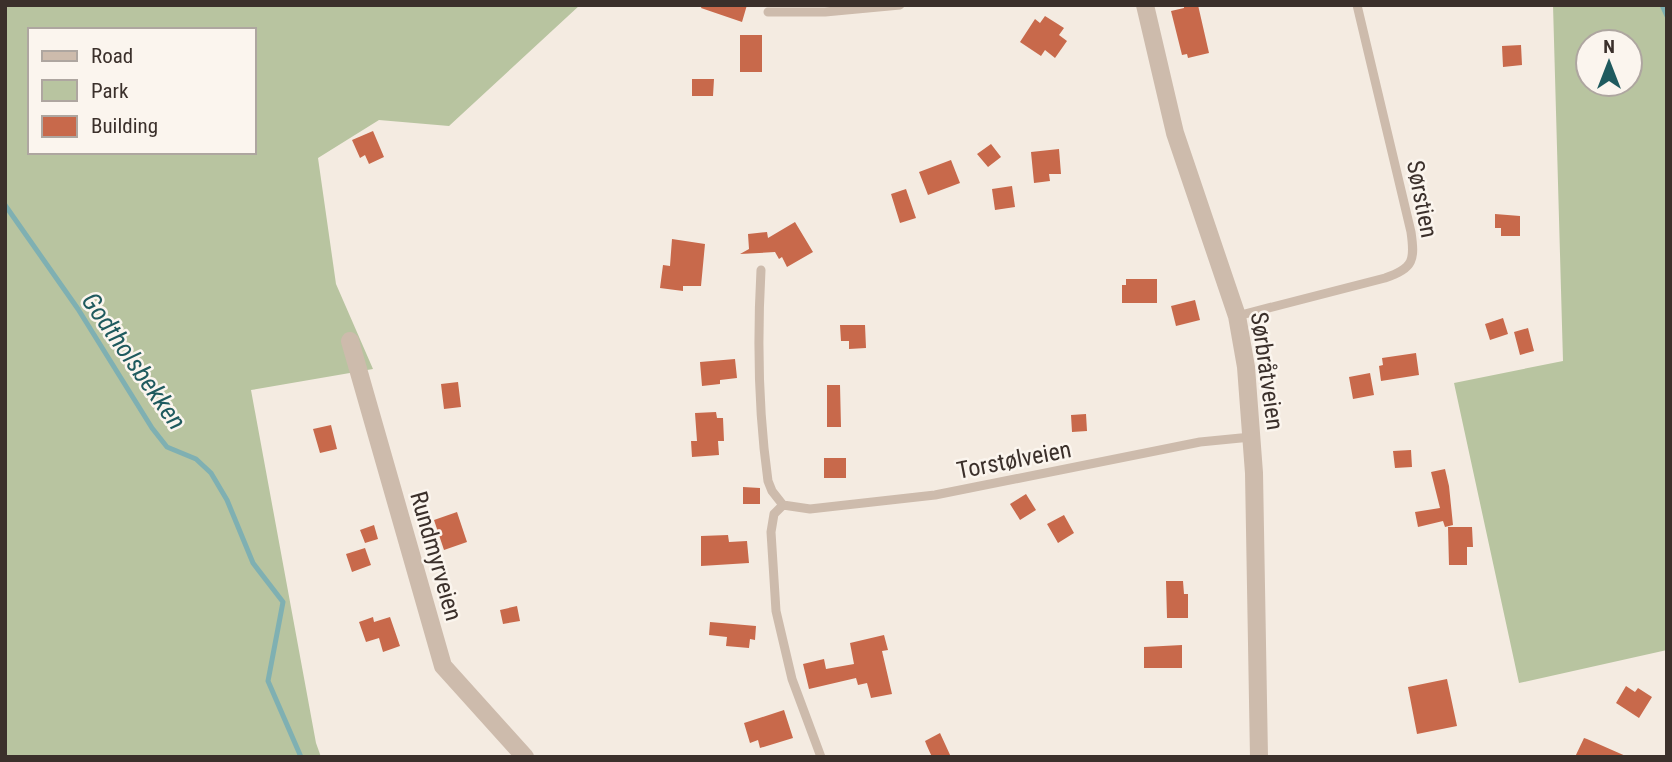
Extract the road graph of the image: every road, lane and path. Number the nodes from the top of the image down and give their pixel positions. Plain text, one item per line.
1 (900, 5) edge
2 (1145, 5) edge
3 (1357, 5) edge
4 (768, 12) dead end
5 (761, 270) dead end
6 (1237, 316) junction
7 (350, 341) dead end
8 (1251, 437) junction
9 (783, 505) junction
10 (525, 757) edge
11 (821, 757) edge
12 (1259, 757) edge

1 - 4 lane
2 - 6 street, Sørbråtveien
3 - 6 lane, Sørstien
5 - 9 lane
6 - 8 street, Sørbråtveien
7 - 10 street, Rundmyrveien
8 - 9 lane, Torstølveien
8 - 12 street, Sørbråtveien
9 - 11 lane

